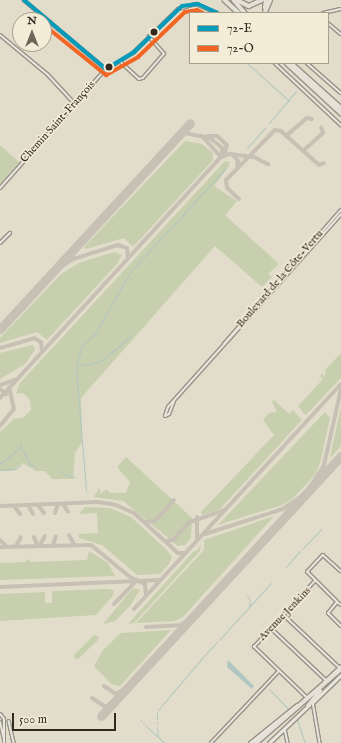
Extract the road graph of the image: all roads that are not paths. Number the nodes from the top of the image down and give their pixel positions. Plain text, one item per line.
1 (24, 0) edge
2 (225, 0) edge
3 (228, 0) edge
4 (234, 0) edge
5 (237, 0) edge
6 (262, 0) edge
7 (266, 0) edge
8 (270, 0) edge
9 (341, 9) edge
10 (215, 12) edge
11 (239, 12) edge
12 (239, 12) edge
13 (244, 12) edge
14 (266, 12) edge
15 (266, 12) edge
16 (328, 12) edge
17 (329, 24) edge
18 (341, 34) edge
19 (0, 35) edge
20 (149, 38) junction
21 (120, 61) junction
22 (276, 64) edge
23 (287, 64) edge
24 (293, 64) edge
25 (308, 64) edge
26 (106, 69) junction
27 (341, 92) edge
28 (75, 104) junction
29 (341, 108) edge
30 (341, 113) edge
31 (341, 125) edge
32 (0, 187) edge
33 (341, 210) edge
34 (341, 214) edge
35 (10, 233) dead end
36 (0, 243) edge
37 (220, 349) junction
38 (174, 400) junction
39 (341, 571) edge
40 (316, 581) junction
41 (337, 602) junction
42 (341, 605) edge
43 (284, 615) junction
44 (341, 626) edge
45 (271, 628) junction
46 (341, 670) edge
47 (279, 671) junction
48 (326, 680) junction
49 (320, 691) junction
50 (306, 697) junction
51 (313, 702) junction
52 (308, 706) junction
53 (312, 709) junction
54 (0, 714) edge
55 (9, 721) dead end
56 (0, 722) edge
57 (276, 726) junction
58 (284, 727) junction
59 (4, 743) edge
60 (14, 743) edge
61 (211, 743) edge
62 (251, 743) edge
63 (256, 743) edge
64 (259, 743) edge
65 (269, 743) edge
66 (288, 743) edge
67 (320, 743) edge

1 - 26 street
2 - 11 highway
3 - 12 highway
4 - 13 highway
5 - 6 highway
7 - 14 highway
8 - 15 highway
9 - 16 street
10 - 20 street, Chemin Saint-François
17 - 18 street
19 - 28 street
20 - 21 street, Chemin Saint-François
20 - 21 street
21 - 26 street, Chemin Saint-François
22 - 31 street
23 - 30 highway
24 - 29 highway
25 - 27 street
26 - 28 street, Chemin Saint-François
28 - 32 street, Chemin Saint-François
33 - 37 street, Boulevard de la Côte-Vertu
34 - 37 street, Boulevard de la Côte-Vertu
35 - 36 street
37 - 38 street, Boulevard de la Côte-Vertu
38 - 38 street, Boulevard de la Côte-Vertu
39 - 40 street
40 - 41 street
40 - 43 street, Avenue Jenkins
41 - 42 street
41 - 44 street
43 - 45 street, Avenue Jenkins
43 - 46 street
45 - 47 street, Avenue Jenkins
45 - 48 street
46 - 48 main road
46 - 49 highway
46 - 51 main road
46 - 57 highway
47 - 50 street
47 - 61 street
48 - 50 main road
49 - 52 highway
49 - 64 highway
50 - 62 main road
51 - 52 main road
51 - 53 street
52 - 53 street
52 - 58 main road
53 - 67 street
54 - 59 street
55 - 60 street
56 - 59 street
57 - 62 highway
57 - 63 highway
58 - 65 main road
58 - 66 street

